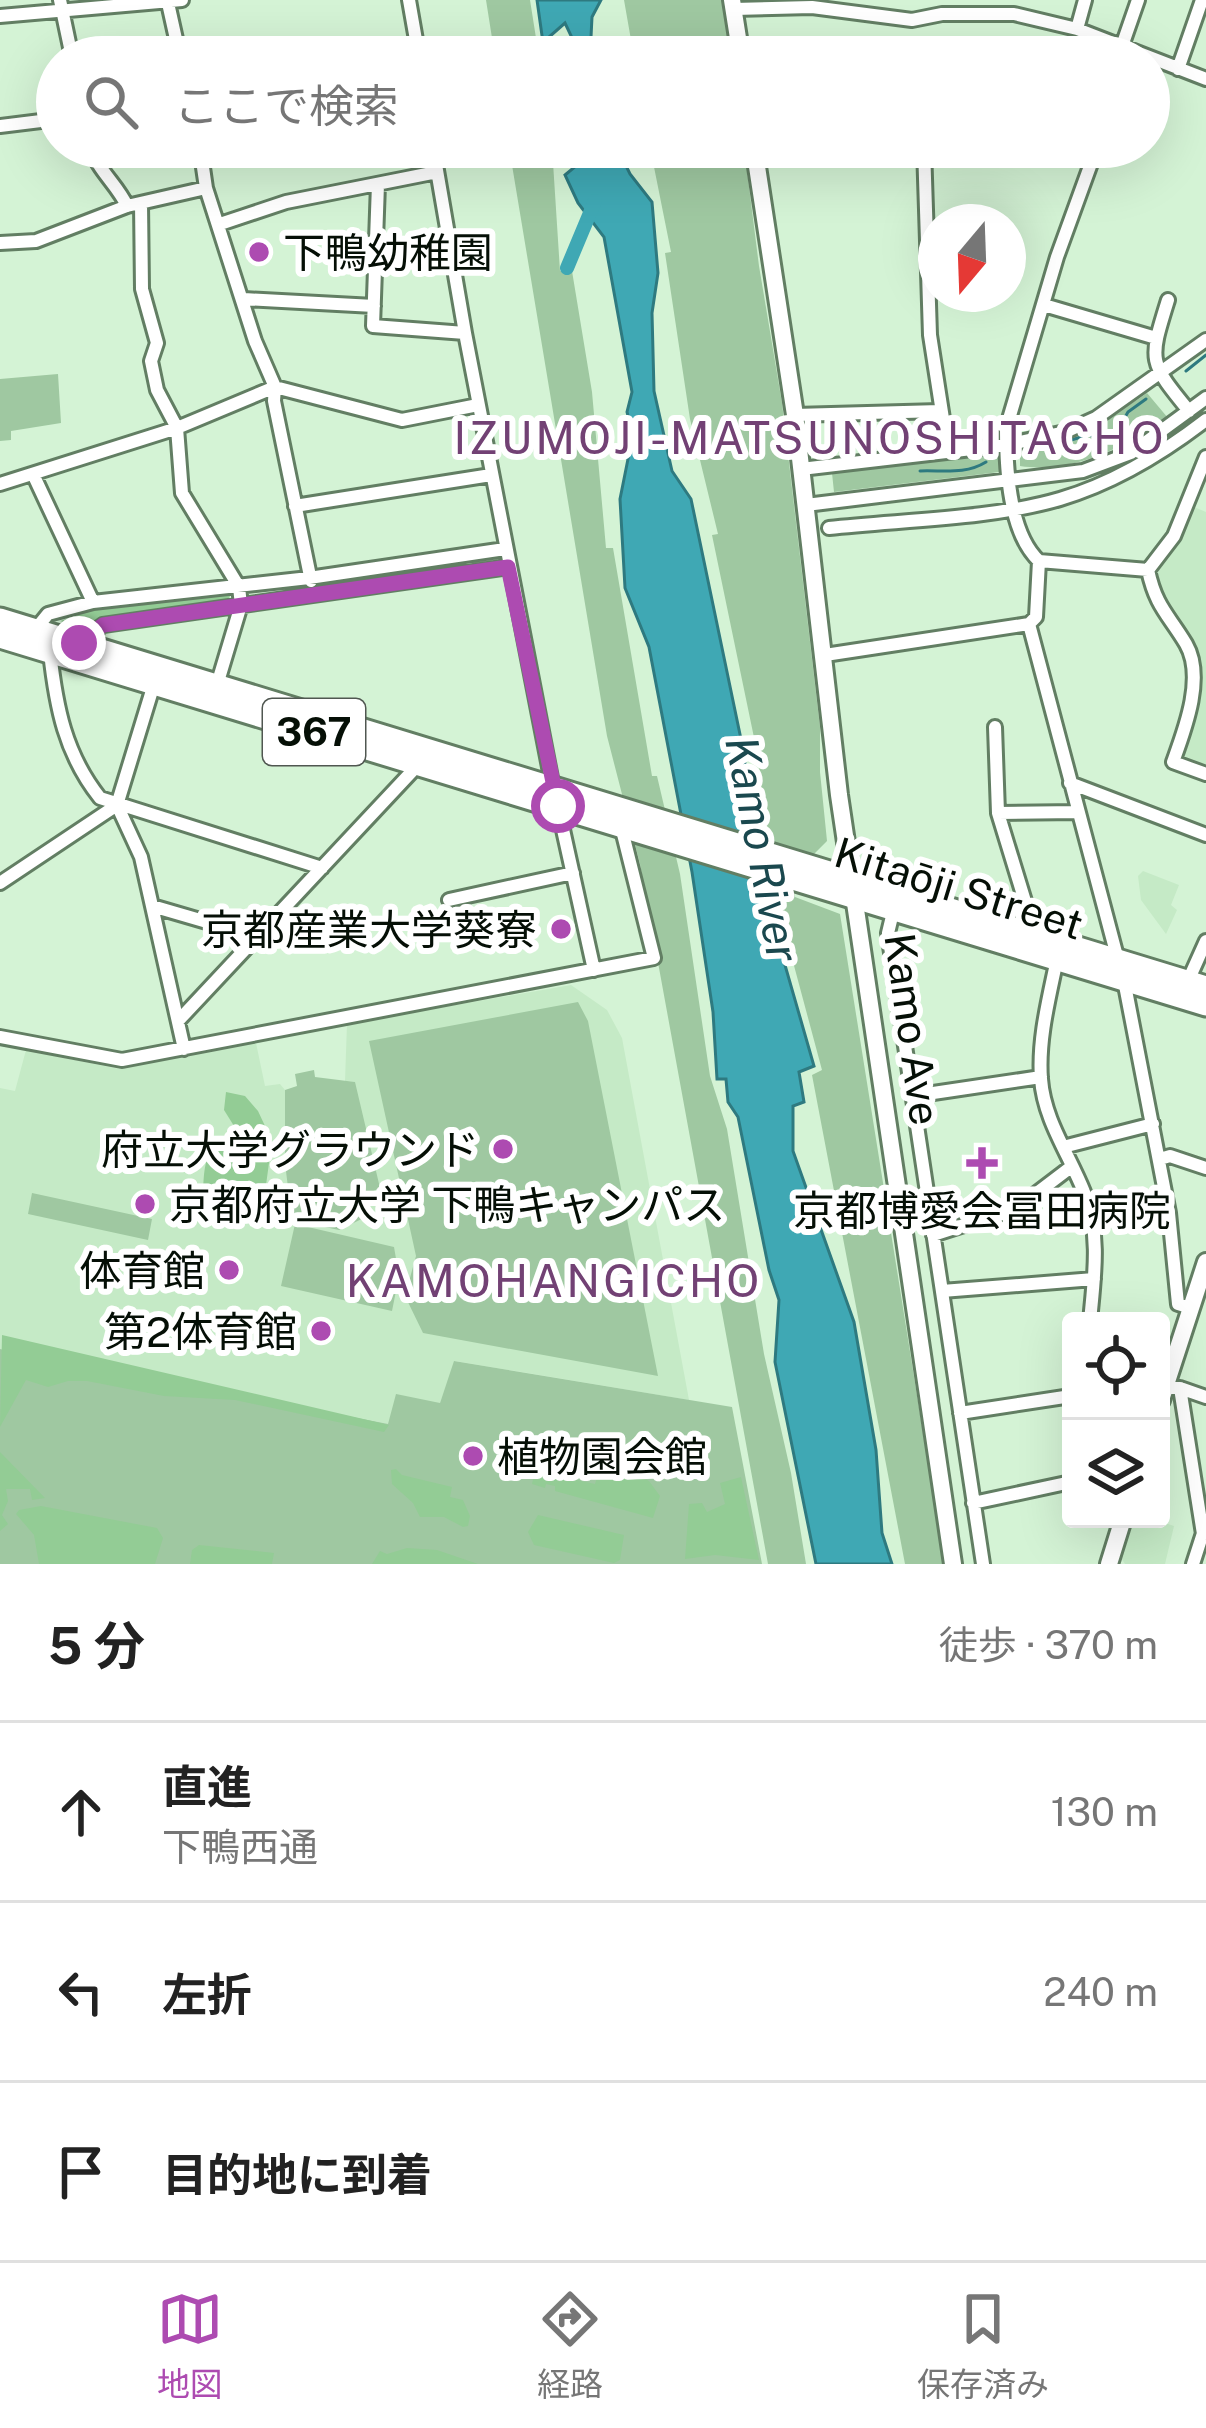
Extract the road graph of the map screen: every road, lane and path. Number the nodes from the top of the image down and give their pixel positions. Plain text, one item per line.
1 (410, 0) edge
2 (1084, 0) edge
3 (1138, 0) edge
4 (1202, 0) edge
5 (175, 2) edge
6 (62, 4) edge
7 (733, 4) edge
8 (0, 16) edge
9 (1078, 28) junction
10 (68, 36) edge
11 (178, 36) edge
12 (415, 36) edge
13 (738, 36) edge
14 (1095, 36) edge
15 (1131, 36) edge
16 (1170, 66) edge
17 (1178, 69) junction
18 (1206, 79) edge
19 (36, 122) edge
20 (0, 126) edge
21 (99, 168) edge
22 (203, 168) edge
23 (436, 168) edge
24 (757, 168) edge
25 (924, 168) edge
26 (1089, 168) edge
27 (437, 172) junction
28 (378, 184) junction
29 (206, 188) junction
30 (134, 204) junction
31 (220, 224) junction
32 (0, 243) edge
33 (244, 299) junction
34 (1168, 300) dead end
35 (1044, 305) junction
36 (374, 306) junction
37 (465, 333) junction
38 (1156, 338) junction
39 (1206, 340) edge
40 (1159, 374) junction
41 (275, 387) junction
42 (1206, 398) edge
43 (478, 405) junction
44 (940, 411) junction
45 (1189, 411) junction
46 (795, 415) junction
47 (1206, 419) edge
48 (177, 428) junction
49 (1006, 445) junction
50 (948, 451) junction
51 (1206, 457) edge
52 (801, 469) junction
53 (33, 474) junction
54 (491, 475) junction
55 (1011, 478) junction
56 (0, 484) edge
57 (1189, 499) junction
58 (806, 505) junction
59 (295, 506) junction
60 (1206, 506) edge
61 (1015, 508) junction
62 (830, 528) dead end
63 (505, 549) junction
64 (1039, 561) junction
65 (508, 567) junction
66 (1148, 570) junction
67 (309, 578) junction
68 (239, 587) junction
69 (319, 594) junction
70 (93, 602) junction
71 (242, 605) junction
72 (1029, 624) junction
73 (35, 630) junction
74 (2, 636) edge
75 (79, 643) junction
76 (50, 652) junction
77 (825, 655) junction
78 (154, 684) junction
79 (217, 686) junction
80 (995, 727) dead end
81 (419, 764) junction
82 (1206, 774) edge
83 (1070, 784) junction
84 (555, 798) junction
85 (117, 805) junction
86 (1078, 812) junction
87 (998, 813) junction
88 (625, 821) junction
89 (1206, 836) edge
90 (322, 868) junction
91 (573, 873) junction
92 (0, 883) edge
93 (854, 888) junction
94 (448, 900) dead end
95 (152, 906) junction
96 (894, 908) junction
97 (1036, 935) junction
98 (255, 936) junction
99 (1206, 941) edge
100 (1057, 959) junction
101 (594, 970) junction
102 (1121, 970) junction
103 (1197, 984) edge
104 (1206, 1006) edge
105 (179, 1020) junction
106 (0, 1037) edge
107 (184, 1049) junction
108 (1041, 1077) junction
109 (913, 1096) junction
110 (1153, 1124) junction
111 (1063, 1147) junction
112 (1160, 1159) junction
113 (1071, 1167) junction
114 (1206, 1168) edge
115 (933, 1235) junction
116 (1206, 1262) edge
117 (1094, 1280) junction
118 (942, 1291) junction
119 (1191, 1308) junction
120 (1091, 1312) edge
121 (1170, 1381) edge
122 (1170, 1391) edge
123 (1206, 1396) edge
124 (1062, 1397) edge
125 (1170, 1402) edge
126 (960, 1413) junction
127 (1062, 1484) edge
128 (974, 1503) junction
129 (1120, 1528) edge
130 (1204, 1528) edge
131 (953, 1564) edge
132 (983, 1564) edge
133 (1108, 1564) edge
134 (1193, 1564) edge

1 - 12 street
2 - 9 street
3 - 15 street
4 - 17 street
5 - 6 street
5 - 11 street
6 - 8 street
6 - 10 street
7 - 9 street
7 - 13 street
9 - 14 street
16 - 17 street
17 - 18 street
19 - 20 street
21 - 30 street
22 - 29 street
23 - 27 street
24 - 46 street, Kamo Ave
25 - 44 street
26 - 35 street
27 - 28 street
27 - 37 street
28 - 31 street
28 - 36 street
29 - 30 street
29 - 31 street
30 - 32 street
30 - 48 street
31 - 33 street
33 - 36 street
33 - 41 street
34 - 38 street
35 - 38 street
35 - 49 street
36 - 37 street
37 - 43 street
38 - 40 street
39 - 40 street
40 - 45 street
40 - 49 street
41 - 43 street
41 - 48 street
41 - 59 street
42 - 45 street
43 - 54 street
44 - 46 street
44 - 50 street
45 - 55 street
46 - 52 street, Kamo Ave
47 - 61 street
48 - 53 street
48 - 68 street
49 - 50 street
49 - 55 street
50 - 52 street
51 - 57 street
52 - 58 street, Kamo Ave
53 - 56 street
53 - 70 street
54 - 59 street
54 - 63 street
55 - 58 street
55 - 61 street
57 - 60 street
57 - 66 street
58 - 77 street, Kamo Ave
59 - 67 street
61 - 62 street
61 - 64 street
63 - 65 street
63 - 67 street
64 - 66 street
64 - 72 street
65 - 69 street
65 - 84 street
66 - 82 street
67 - 68 street
67 - 69 street
68 - 70 street
68 - 71 street
69 - 71 street
70 - 73 street
71 - 75 street
71 - 79 street
72 - 77 street
72 - 83 street
73 - 74 highway, Kitaōji Street / 367
73 - 75 highway, Kitaōji Street / 367
74 - 76 highway, Kitaōji Street / 367
75 - 79 highway, Kitaōji Street / 367
76 - 78 highway, Kitaōji Street / 367
76 - 85 street
77 - 93 street, Kamo Ave
78 - 81 highway, Kitaōji Street / 367
78 - 85 street
79 - 84 highway, Kitaōji Street / 367
80 - 87 street
81 - 84 highway, Kitaōji Street / 367
81 - 90 street
83 - 86 street
83 - 89 street
84 - 88 highway, Kitaōji Street / 367
84 - 91 street
85 - 90 street
85 - 92 street
85 - 95 street
86 - 87 street
86 - 102 street
87 - 97 street
88 - 93 highway, Kitaōji Street / 367
88 - 101 street
90 - 98 street
91 - 94 street
91 - 101 street
93 - 96 highway, Kitaōji Street / 367
93 - 97 highway, Kitaōji Street / 367
93 - 131 street, Kamo Ave
95 - 98 street
95 - 105 street
96 - 100 highway, Kitaōji Street / 367
96 - 109 street
97 - 102 highway, Kitaōji Street / 367
98 - 105 street
99 - 103 street
100 - 102 highway, Kitaōji Street / 367
100 - 108 street
101 - 107 street
102 - 103 highway, Kitaōji Street / 367
102 - 104 highway, Kitaōji Street / 367
102 - 110 street
105 - 107 street
106 - 107 street
108 - 109 street
108 - 111 street
109 - 115 street
110 - 111 street
110 - 112 street
111 - 113 street
112 - 114 street
112 - 119 street
113 - 115 street
113 - 117 street
115 - 118 street
116 - 119 street
117 - 118 street
117 - 120 street
118 - 126 street
119 - 121 street
122 - 123 street
124 - 126 street
125 - 130 street
126 - 128 street
127 - 128 street
128 - 132 street
129 - 133 street
130 - 134 street

